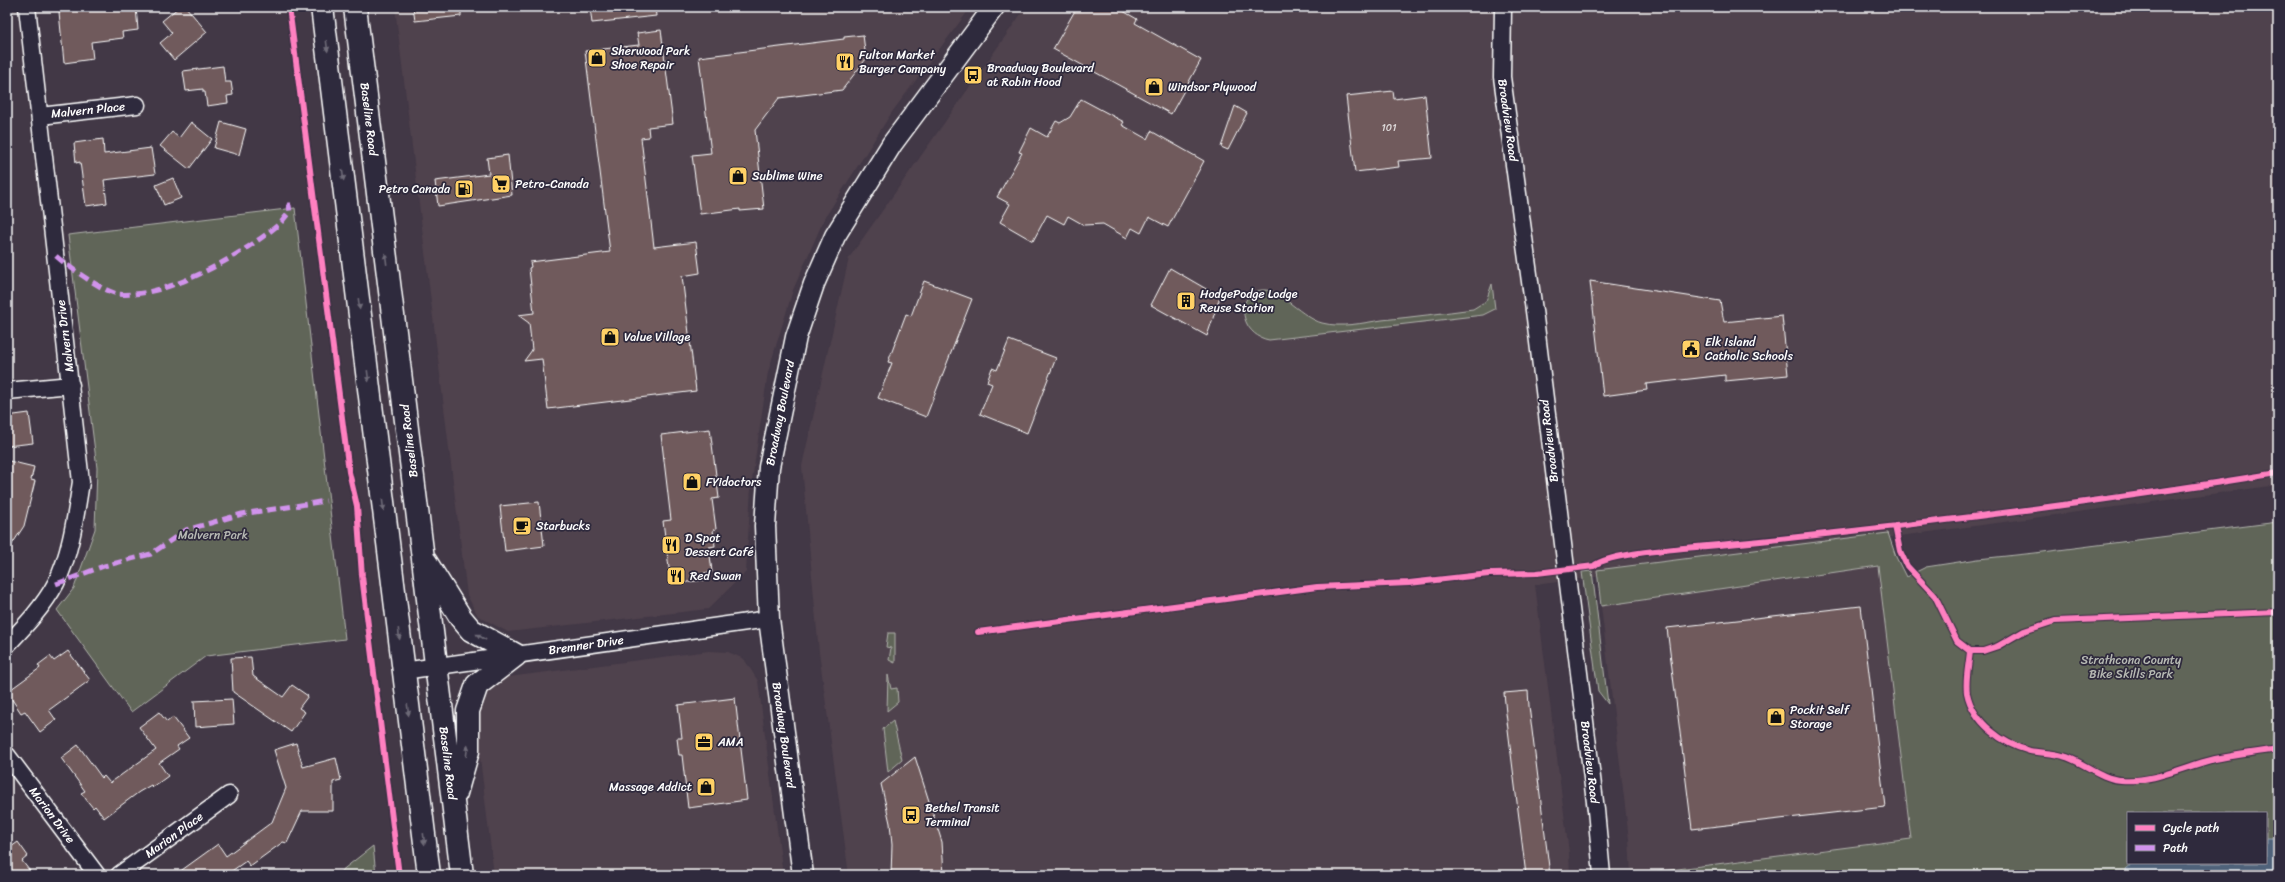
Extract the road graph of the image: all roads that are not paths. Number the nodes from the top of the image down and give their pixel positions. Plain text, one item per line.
1 (27, 7) edge
2 (322, 7) edge
3 (355, 7) edge
4 (994, 7) edge
5 (1503, 7) edge
6 (137, 105) dead end
7 (40, 116) junction
8 (71, 385) junction
9 (7, 391) edge
10 (423, 557) junction
11 (769, 619) junction
12 (7, 645) edge
13 (516, 654) junction
14 (436, 668) junction
15 (403, 671) junction
16 (7, 755) edge
17 (229, 795) dead end
18 (453, 802) junction
19 (97, 875) edge
20 (119, 875) edge
21 (429, 875) edge
22 (462, 875) edge
23 (803, 875) edge
24 (1602, 875) edge

1 - 7 street, Malvern Drive
2 -> 15 main road
10 -> 3 main road, Baseline Road
4 - 11 street, Broadway Boulevard
5 - 24 street, Broadview Road
6 - 7 street, Malvern Place
7 - 8 street, Malvern Drive
8 - 9 street
8 - 12 street, Malvern Drive
13 -> 10 main road
10 - 14 main road, Baseline Road
11 - 13 street, Bremner Drive
11 - 23 street, Broadway Boulevard
13 - 14 street, Bremner Drive
18 -> 13 main road
14 - 15 street, Bremner Drive
14 - 18 main road, Baseline Road
15 -> 21 main road
16 - 19 street, Marion Drive
17 - 20 street, Marion Place
18 - 22 main road, Baseline Road

